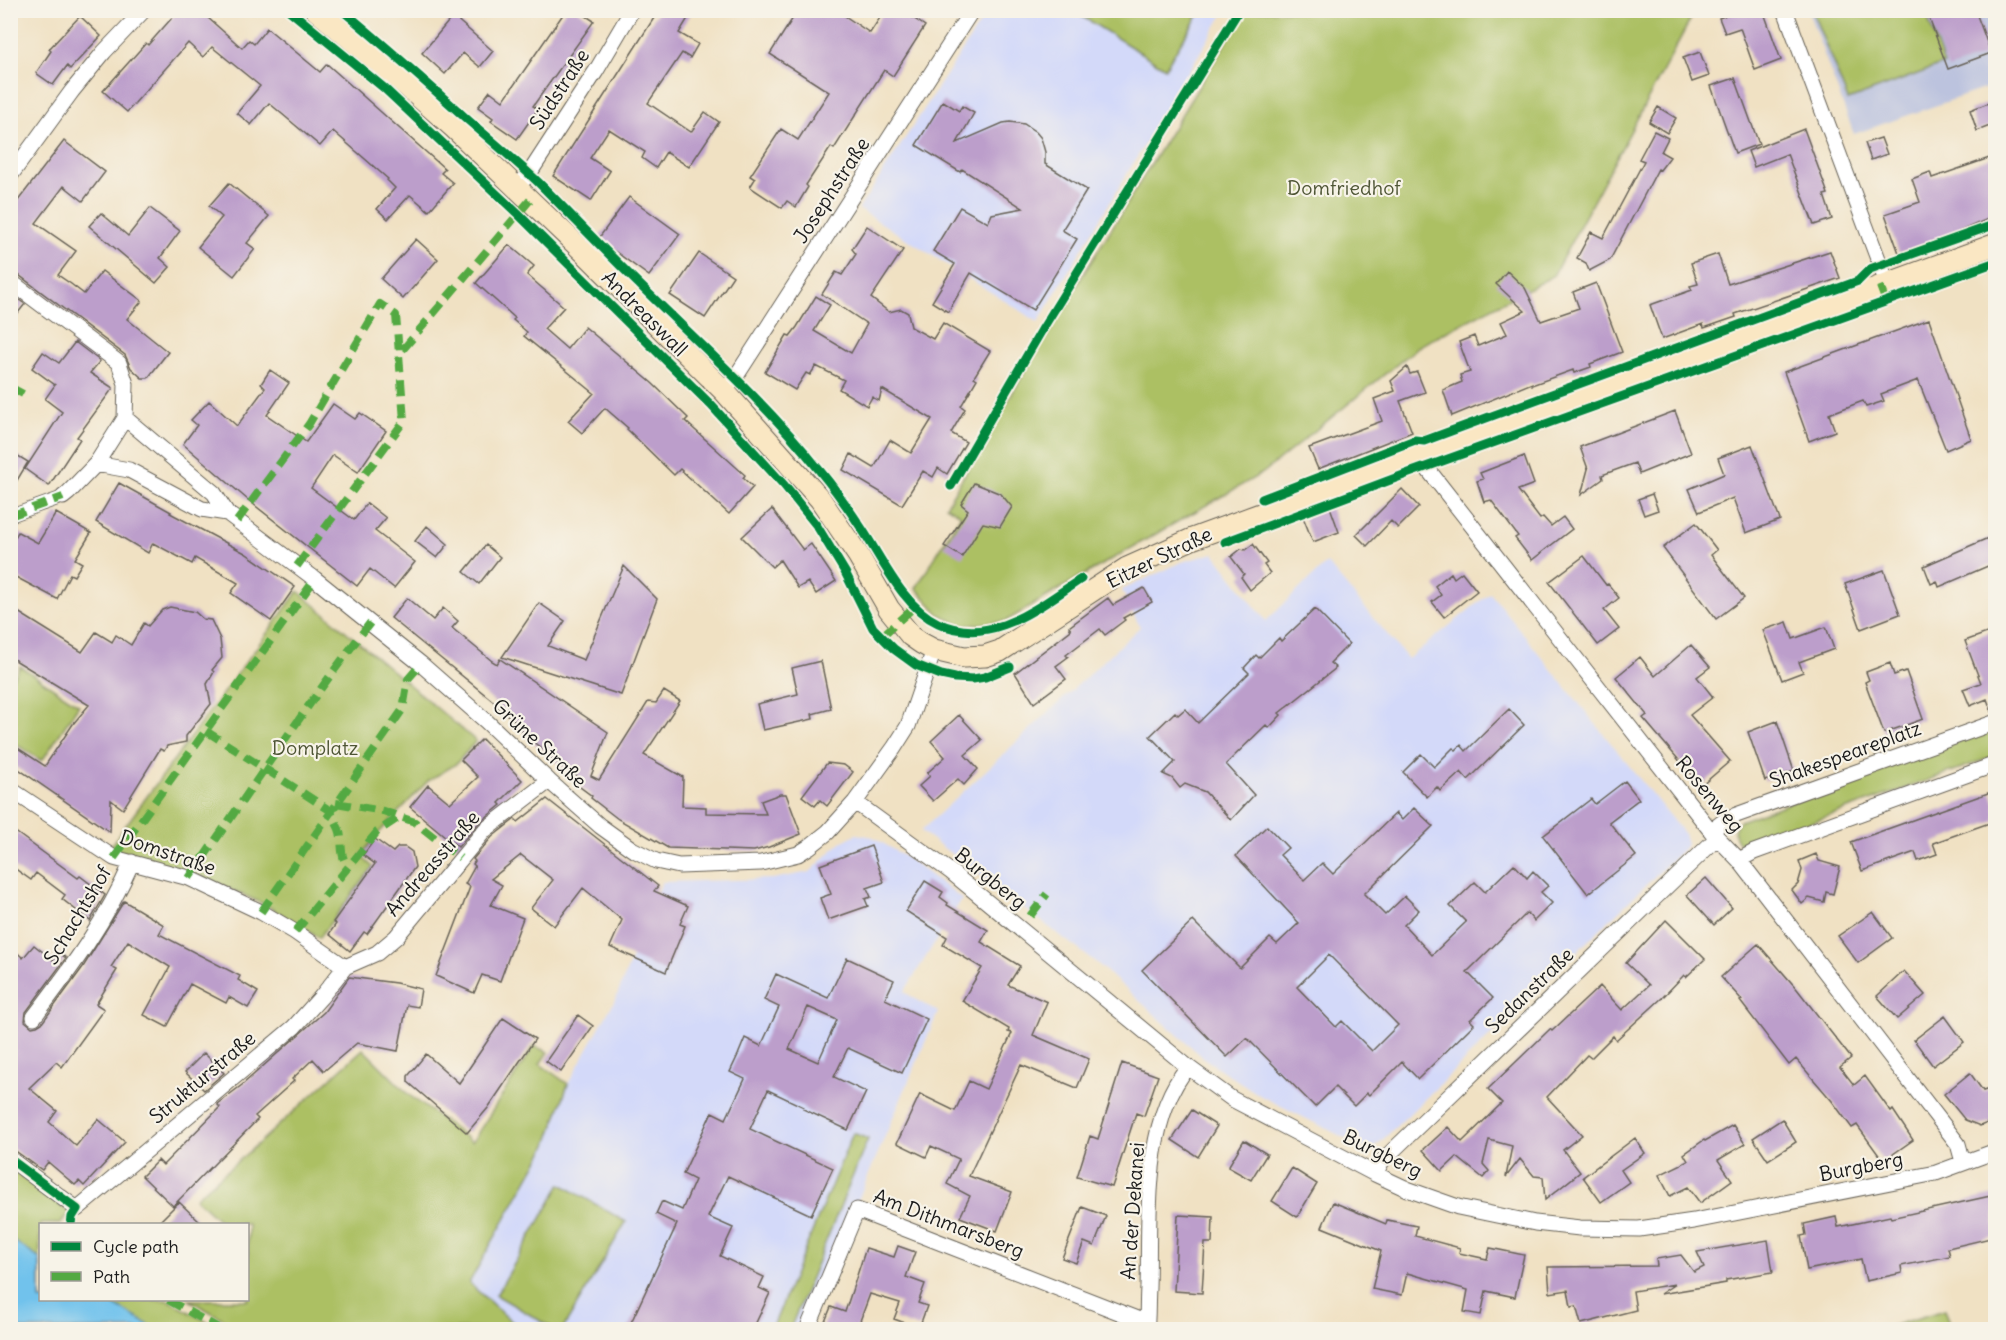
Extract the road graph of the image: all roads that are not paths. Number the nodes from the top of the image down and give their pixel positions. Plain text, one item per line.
1 (144, 10) edge
2 (316, 10) edge
3 (632, 10) edge
4 (972, 10) edge
5 (1785, 10) edge
6 (10, 176) edge
7 (517, 187) junction
8 (1995, 244) edge
9 (10, 281) edge
10 (1887, 283) junction
11 (724, 391) junction
12 (125, 418) junction
13 (1420, 455) junction
14 (96, 464) junction
15 (63, 497) joint
16 (227, 513) junction
17 (10, 516) edge
18 (934, 650) junction
19 (1995, 722) edge
20 (1995, 764) edge
21 (549, 781) junction
22 (10, 789) edge
23 (855, 802) junction
24 (1714, 835) junction
25 (1739, 860) junction
26 (132, 862) junction
27 (345, 967) junction
28 (34, 1017) dead end
29 (1188, 1067) junction
30 (1995, 1151) edge
31 (10, 1159) edge
32 (1963, 1162) junction
33 (1375, 1174) junction
34 (1146, 1326) edge
35 (807, 1329) edge

1 - 6 street
2 - 7 main road, Andreaswall
3 - 7 street, Südstraße
4 - 11 street, Josephstraße
5 - 10 street
7 - 11 main road, Andreaswall
8 - 10 main road, Eitzer Straße
9 - 12 street
10 - 13 main road, Eitzer Straße
11 - 18 main road, Andreaswall
12 - 14 street
12 - 16 street
13 - 18 main road, Eitzer Straße
13 - 24 street, Rosenweg
14 - 15 street
14 - 16 street
15 - 17 street
16 - 21 street, Grüne Straße
18 - 23 street
19 - 24 street, Shakespeareplatz
20 - 25 street
21 - 23 street, Grüne Straße
21 - 27 street, Andreasstraße
22 - 26 street, Domstraße
23 - 29 street, Burgberg
24 - 25 street, Rosenweg
24 - 33 street, Sedanstraße
25 - 32 street, Rosenweg
26 - 27 street, Domstraße
26 - 28 street, Schachtshof
27 - 31 street, Strukturstraße
29 - 33 street, Burgberg
29 - 34 street, An der Dekanei
30 - 32 street, Burgberg
32 - 33 street, Burgberg
34 - 35 street, Am Dithmarsberg

